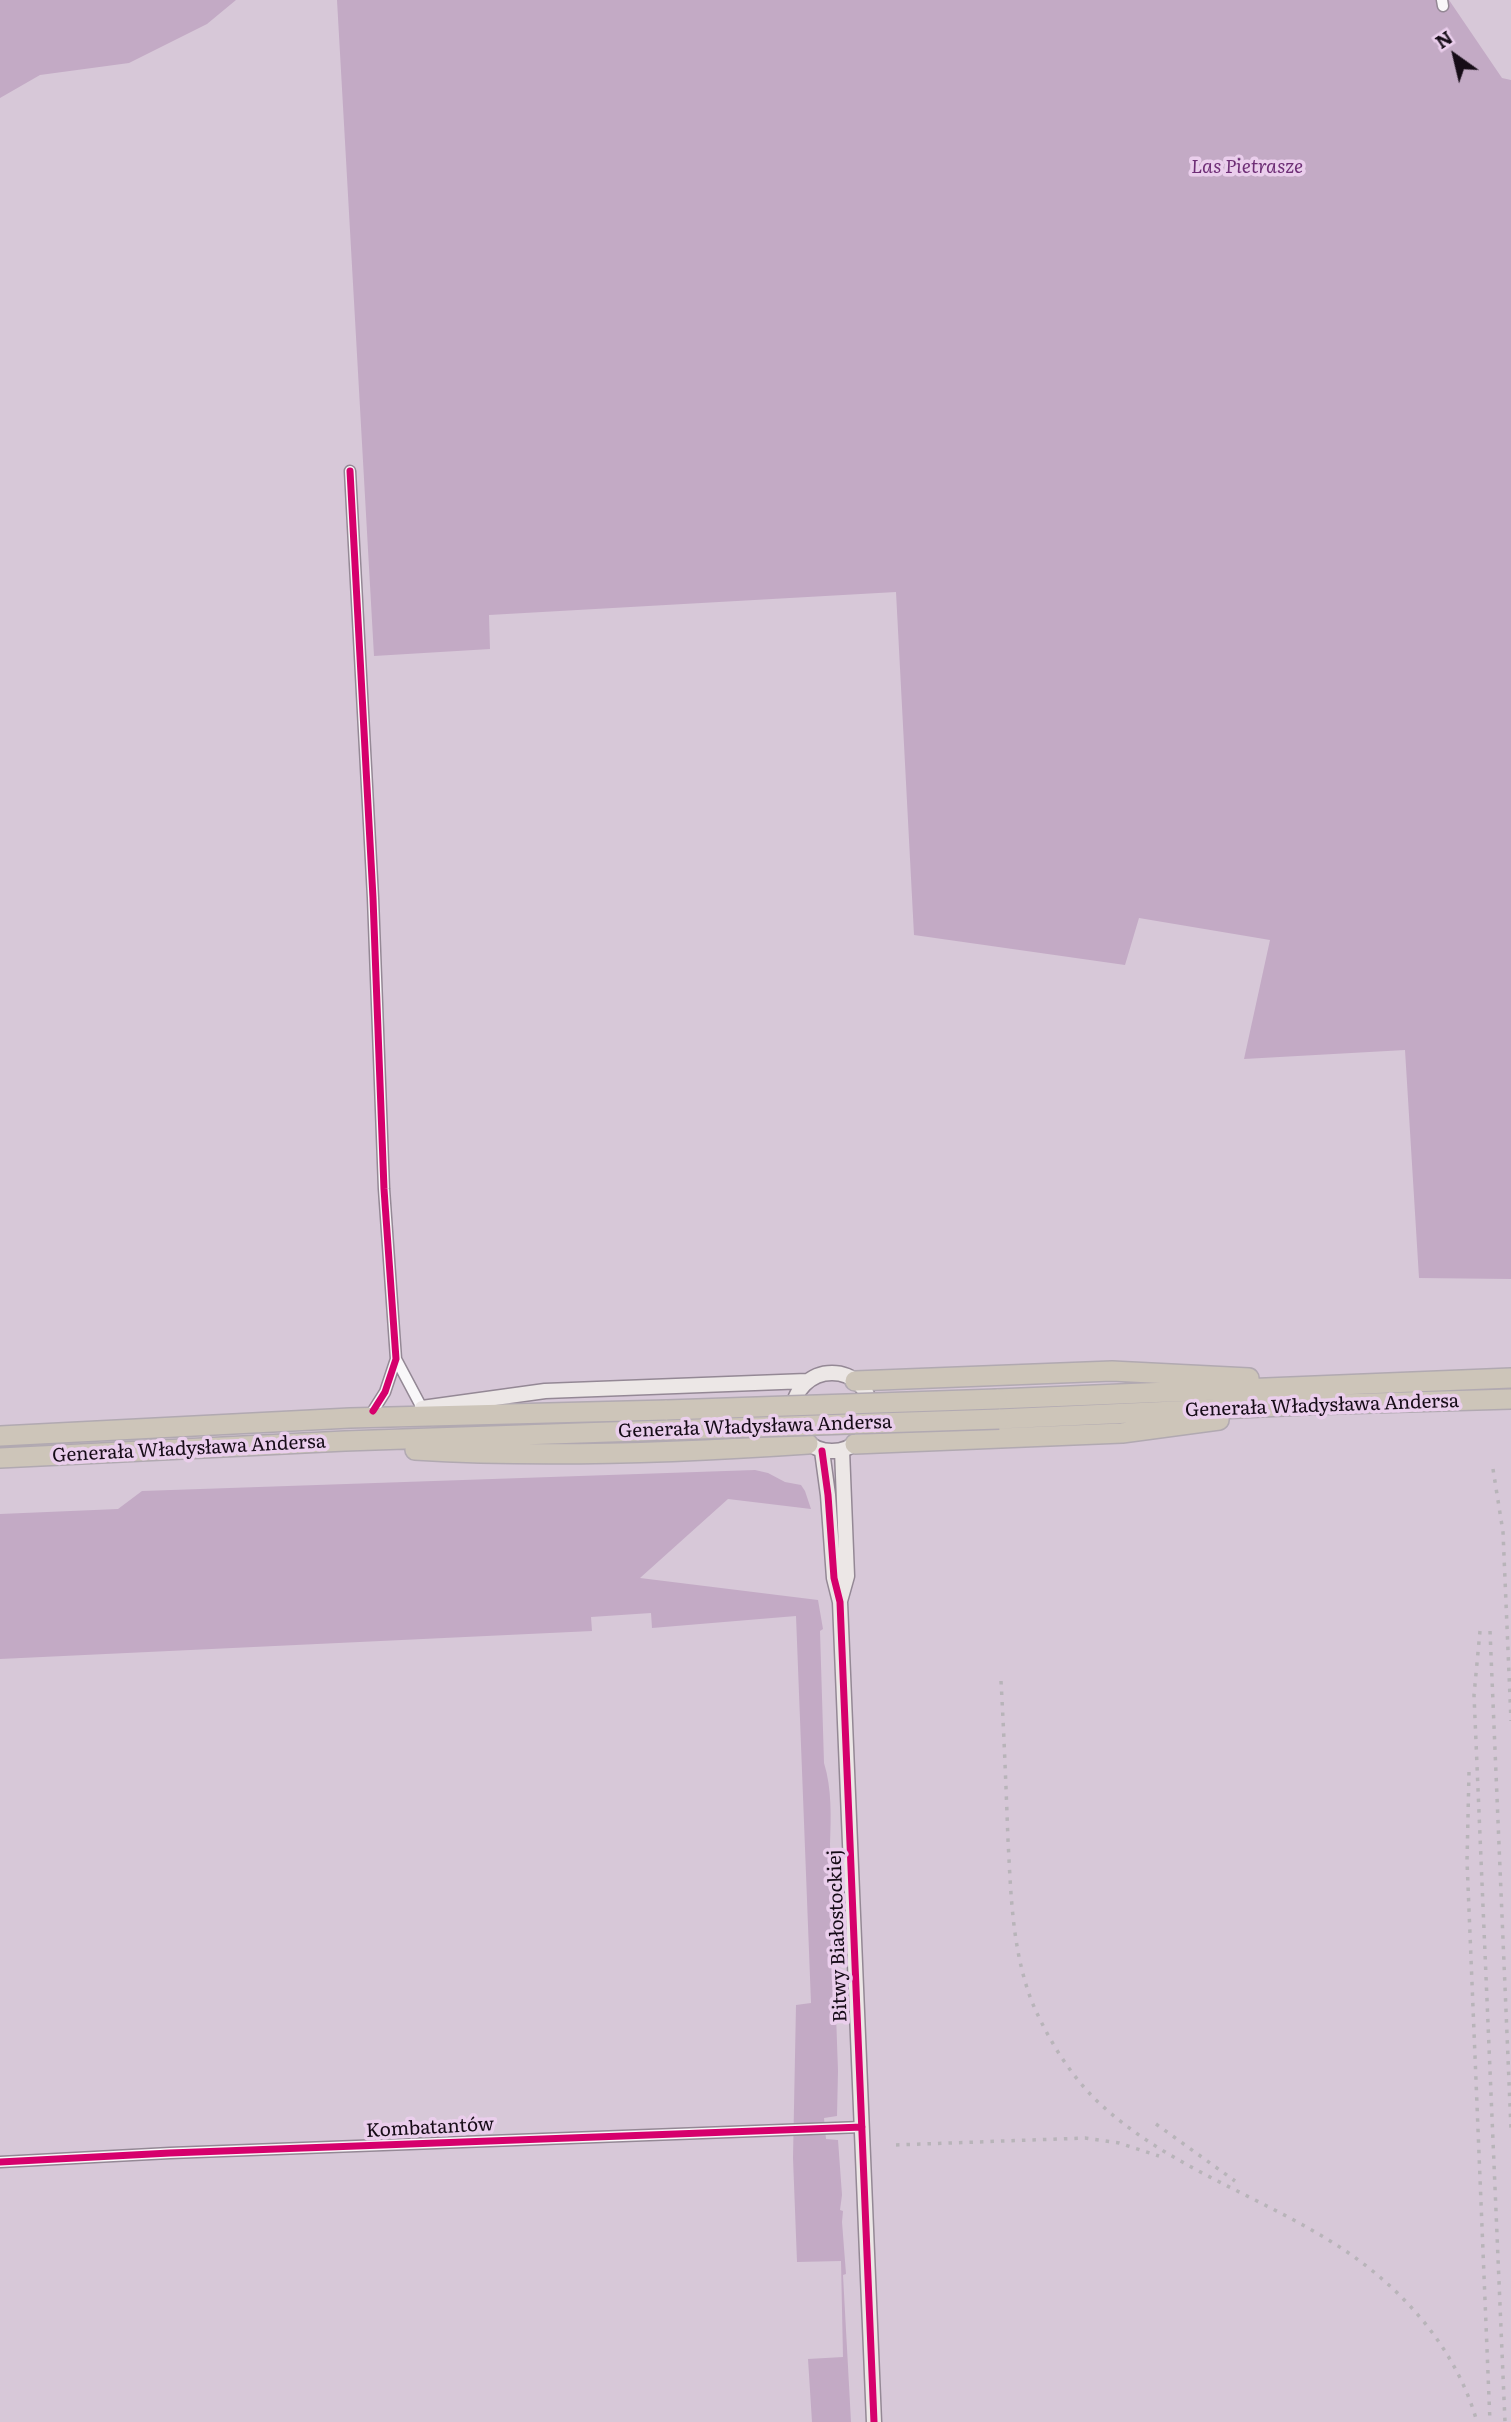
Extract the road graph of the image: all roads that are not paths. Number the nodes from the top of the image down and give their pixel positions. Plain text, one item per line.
1 (350, 471) dead end
2 (396, 1359) junction
3 (1511, 1378) edge
4 (807, 1381) junction
5 (855, 1381) junction
6 (1308, 1396) junction
7 (1511, 1399) edge
8 (422, 1408) junction
9 (373, 1411) junction
10 (350, 1418) junction
11 (0, 1436) edge
12 (345, 1441) junction
13 (815, 1447) junction
14 (849, 1447) junction
15 (0, 1458) edge
16 (840, 1602) junction
17 (862, 2127) junction
18 (0, 2162) edge
19 (874, 2422) edge

1 - 2 street
2 - 8 street
2 - 9 street
3 - 6 highway, Generała Władysława Andersa
4 - 5 street
4 - 8 street
4 - 13 street
5 - 6 highway
5 - 14 street
6 - 7 highway, Generała Władysława Andersa
6 - 10 highway, Generała Władysława Andersa, bridge
6 - 12 highway, Generała Władysława Andersa, bridge
6 - 14 highway
8 - 9 highway
9 - 10 highway
10 - 11 highway, Generała Władysława Andersa
12 - 13 highway
12 - 15 highway, Generała Władysława Andersa
13 - 14 street
13 - 16 street, Bitwy Białostockiej
14 - 16 street, Bitwy Białostockiej
16 - 17 street, Bitwy Białostockiej
17 - 18 street, Kombatantów
17 - 19 street, Bitwy Białostockiej

